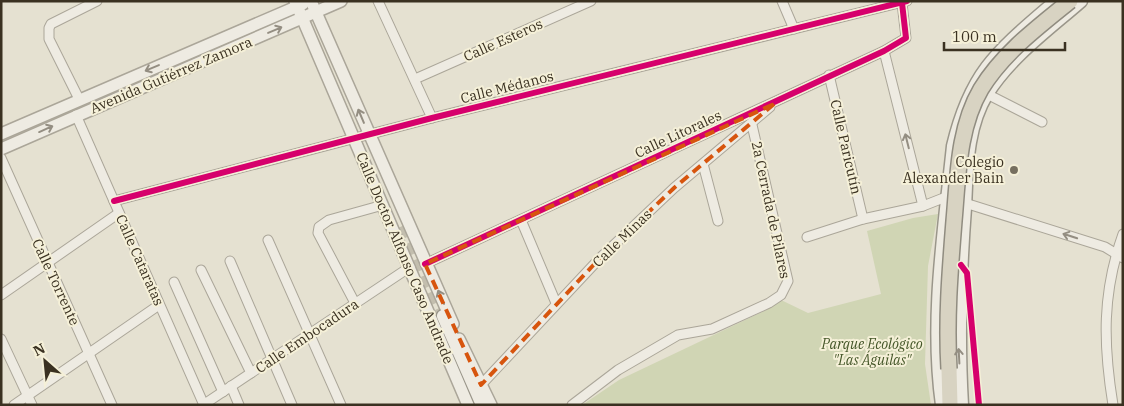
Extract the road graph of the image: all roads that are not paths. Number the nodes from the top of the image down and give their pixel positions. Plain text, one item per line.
1 (97, 1) edge
2 (310, 1) edge
3 (341, 1) edge
4 (378, 1) edge
5 (591, 1) edge
6 (782, 1) edge
7 (1056, 1) edge
8 (1070, 1) edge
9 (1081, 1) edge
10 (905, 2) edge
11 (296, 4) edge
12 (315, 13) junction
13 (302, 18) junction
14 (794, 29) junction
15 (884, 51) junction
16 (829, 76) junction
17 (415, 79) junction
18 (112, 86) junction
19 (987, 94) junction
20 (117, 98) junction
21 (79, 99) junction
22 (774, 104) junction
23 (76, 115) junction
24 (432, 118) junction
25 (1042, 122) dead end
26 (752, 125) junction
27 (1, 134) edge
28 (368, 134) junction
29 (354, 138) junction
30 (1, 149) edge
31 (1, 158) edge
32 (703, 164) junction
33 (4, 175) edge
34 (114, 201) junction
35 (948, 202) junction
36 (383, 205) junction
37 (923, 206) junction
38 (965, 206) junction
39 (119, 213) junction
40 (863, 219) junction
41 (521, 220) junction
42 (718, 221) dead end
43 (1123, 234) edge
44 (807, 236) dead end
45 (268, 240) dead end
46 (1119, 255) edge
47 (230, 261) dead end
48 (46, 262) junction
49 (426, 264) junction
50 (410, 267) junction
51 (201, 270) dead end
52 (174, 282) dead end
53 (1, 294) edge
54 (355, 303) junction
55 (556, 303) junction
56 (159, 305) junction
57 (310, 334) junction
58 (1, 339) edge
59 (90, 354) junction
60 (272, 359) junction
61 (251, 373) junction
62 (482, 385) junction
63 (227, 389) junction
64 (28, 396) junction
65 (14, 405) edge
66 (32, 405) edge
67 (112, 405) edge
68 (203, 405) edge
69 (239, 405) edge
70 (292, 405) edge
71 (341, 405) edge
72 (468, 405) edge
73 (475, 405) edge
74 (482, 405) edge
75 (491, 405) edge
76 (572, 405) edge
77 (942, 405) edge
78 (950, 405) edge
79 (962, 405) edge
80 (1113, 405) edge

1 - 21 street
2 - 11 street, Avenida Gutiérrez Zamora
2 - 12 street, Calle Doctor Alfonso Caso Andrade
3 - 12 street, Avenida Gutiérrez Zamora
4 - 17 street
5 - 17 street, Calle Esteros
6 - 14 street
7 - 35 main road
8 - 78 highway, bridge
9 - 19 main road
10 - 14 street, Calle Médanos
10 - 15 street, Calle Litorales
11 - 13 street, Calle Doctor Alfonso Caso Andrade
11 -> 18 street, Avenida Gutiérrez Zamora
12 - 13 street, Avenida Gutiérrez Zamora
28 -> 12 street, Calle Doctor Alfonso Caso Andrade
20 -> 13 street, Avenida Gutiérrez Zamora
13 - 29 street, Calle Doctor Alfonso Caso Andrade
14 - 24 street, Calle Médanos
15 - 16 street, Calle Litorales
37 -> 15 street
16 - 22 street, Calle Litorales
16 - 40 street, Calle Paricutín
17 - 24 street
18 - 20 street
18 - 21 street, Avenida Gutiérrez Zamora
19 - 25 street
19 - 38 main road
20 - 23 street, Avenida Gutiérrez Zamora
21 - 27 street, Avenida Gutiérrez Zamora
22 - 26 street, Calle Minas
22 - 41 street, Calle Litorales
30 -> 23 street, Avenida Gutiérrez Zamora
23 - 34 street, Calle Cataratas
24 - 28 street, Calle Médanos
26 - 32 street, Calle Minas
26 - 76 street, 2a Cerrada de Pilares
28 - 29 street, Calle Médanos
28 - 49 street, Calle Doctor Alfonso Caso Andrade
29 - 34 street, Calle Médanos
29 - 36 street, Calle Doctor Alfonso Caso Andrade
31 - 33 street, Calle Torrente
32 - 42 street
32 - 55 street, Calle Minas
33 - 48 street, Calle Torrente
34 - 39 street, Calle Cataratas
35 - 37 street
35 - 38 main road
35 - 77 main road
36 - 50 street, Calle Doctor Alfonso Caso Andrade
36 - 54 street
37 - 40 street
46 -> 38 street
79 -> 38 main road
39 - 48 street
39 - 56 street, Calle Cataratas
40 - 44 street
41 - 49 street, Calle Litorales
41 - 55 street
43 - 46 street
45 - 57 street
46 - 80 street
47 - 60 street
48 - 53 street
48 - 59 street, Calle Torrente
62 -> 49 street, Calle Doctor Alfonso Caso Andrade
50 - 54 street, Calle Embocadura
50 - 72 street, Calle Doctor Alfonso Caso Andrade
51 - 61 street
52 - 63 street
54 - 57 street, Calle Embocadura
55 - 62 street, Calle Minas
56 - 59 street
56 - 68 street, Calle Cataratas
57 - 60 street, Calle Embocadura
57 - 71 street
58 - 64 street
59 - 64 street
59 - 67 street, Calle Torrente
60 - 61 street, Calle Embocadura
60 - 70 street
61 - 63 street, Calle Embocadura
62 - 75 street, Calle Doctor Alfonso Caso Andrade
63 - 68 street, Calle Embocadura
63 - 69 street
64 - 65 street
64 - 66 street
73 - 74 main road

